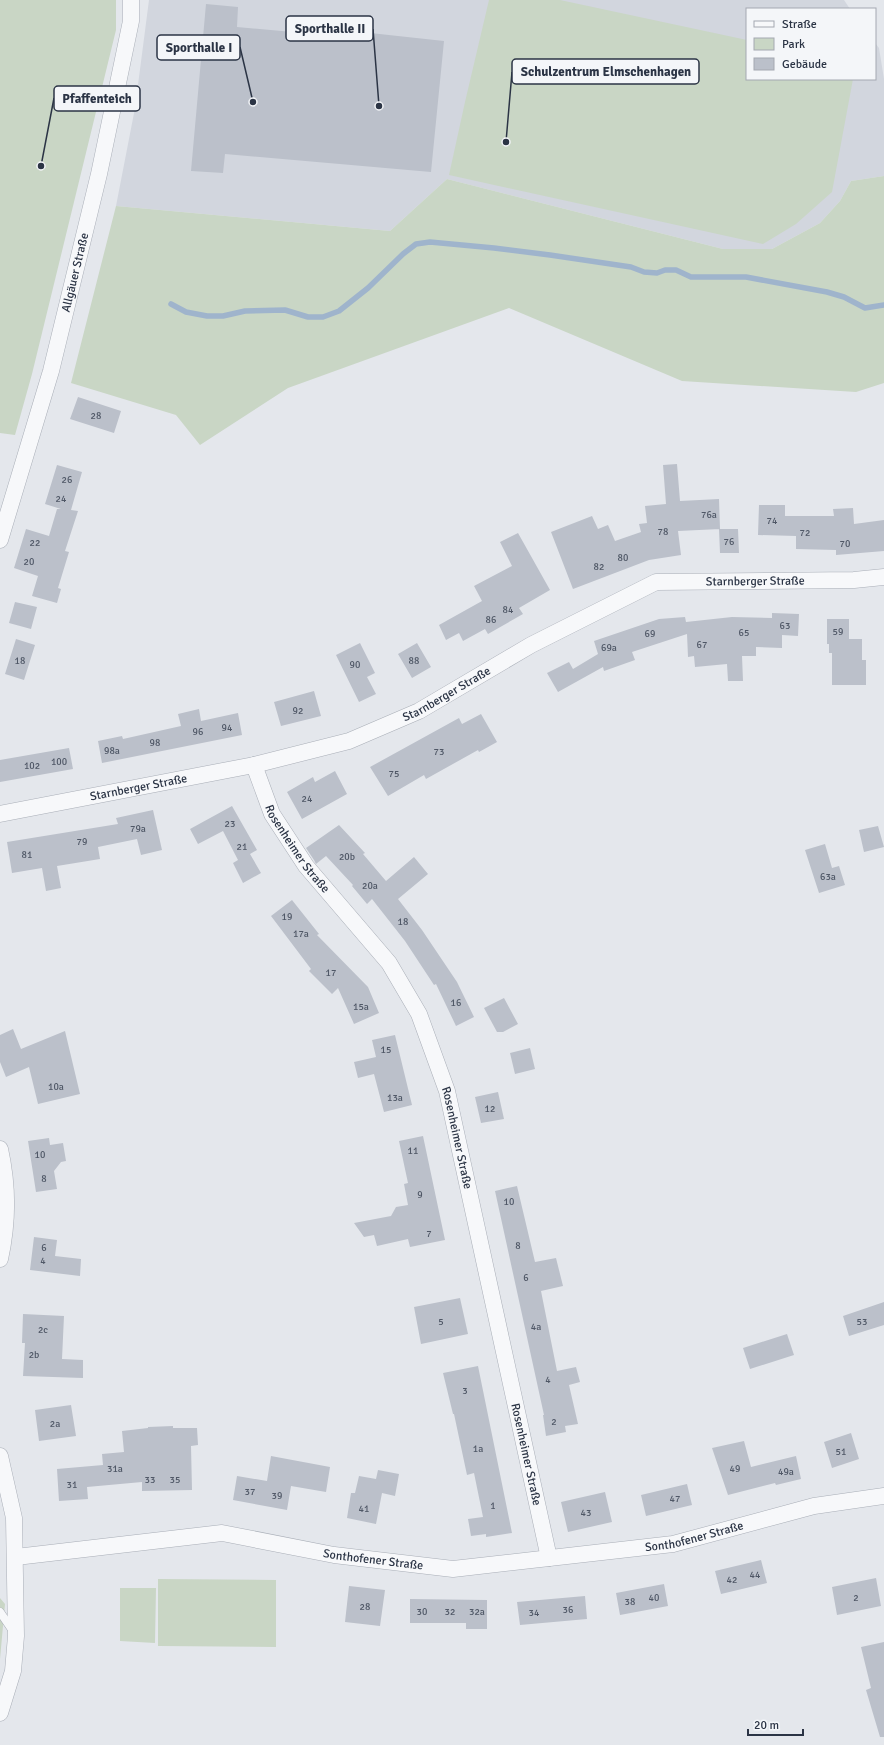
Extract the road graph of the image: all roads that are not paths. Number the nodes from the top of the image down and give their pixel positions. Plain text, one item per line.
1 (131, 0) edge
2 (0, 540) edge
3 (884, 577) edge
4 (254, 765) junction
5 (0, 814) edge
6 (0, 1149) edge
7 (0, 1259) edge
8 (0, 1456) edge
9 (884, 1496) edge
10 (16, 1557) junction
11 (549, 1558) junction
12 (0, 1612) edge
13 (16, 1636) junction
14 (0, 1713) edge

1 - 2 street, Allgäuer Straße
3 - 4 street, Starnberger Straße
4 - 5 street, Starnberger Straße
4 - 11 street, Rosenheimer Straße
6 - 7 street
8 - 10 street
9 - 11 street, Sonthofener Straße
10 - 11 street, Sonthofener Straße
10 - 13 street
12 - 13 lane
13 - 14 street

